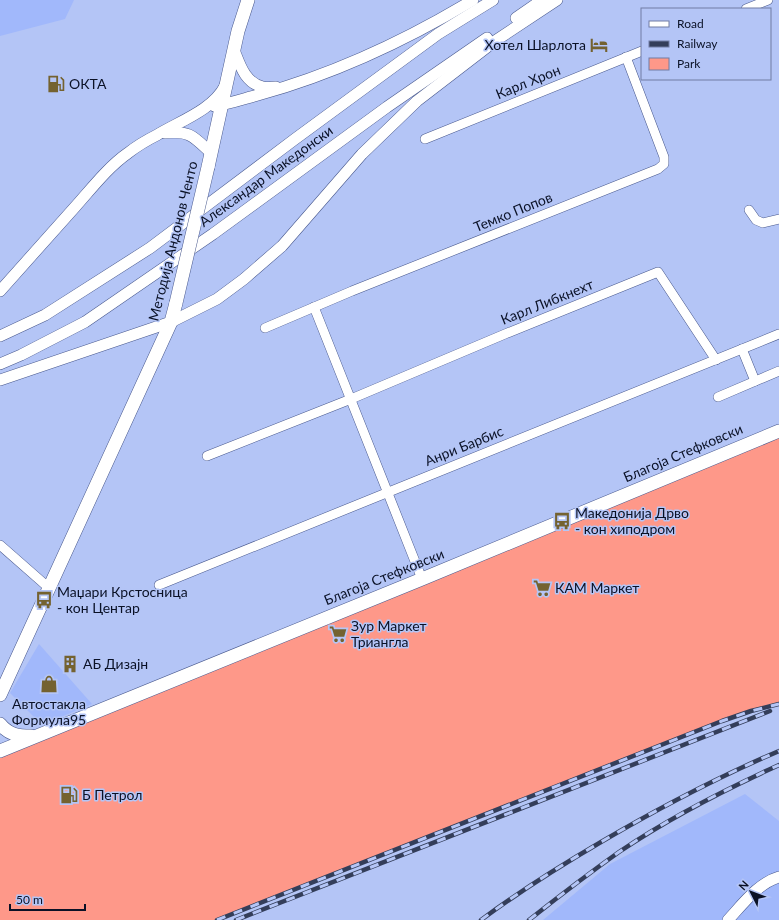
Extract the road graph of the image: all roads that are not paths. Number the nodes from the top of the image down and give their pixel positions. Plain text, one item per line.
1 (248, 0) edge
2 (473, 0) edge
3 (493, 0) edge
4 (542, 0) edge
5 (556, 0) edge
6 (768, 0) edge
7 (748, 8) edge
8 (234, 50) junction
9 (641, 51) edge
10 (626, 57) junction
11 (227, 82) junction
12 (286, 87) junction
13 (222, 105) junction
14 (204, 108) junction
15 (157, 135) junction
16 (425, 139) dead end
17 (211, 153) junction
18 (749, 210) dead end
19 (779, 219) edge
20 (0, 291) edge
21 (314, 307) junction
22 (171, 322) junction
23 (265, 328) dead end
24 (779, 334) edge
25 (0, 336) edge
26 (742, 349) junction
27 (716, 360) junction
28 (0, 364) edge
29 (779, 371) edge
30 (0, 380) edge
31 (755, 381) junction
32 (718, 397) dead end
33 (351, 399) junction
34 (779, 431) edge
35 (207, 456) dead end
36 (388, 492) junction
37 (0, 545) edge
38 (422, 579) junction
39 (159, 585) dead end
40 (49, 588) junction
41 (0, 694) edge
42 (0, 724) edge
43 (37, 736) junction
44 (0, 751) edge
45 (779, 877) edge
46 (728, 920) edge

1 - 8 main road, Методија Андонов Ченто
2 - 12 street
3 - 25 street, Александар Македонски
4 - 28 street, Александар Македонски
5 - 22 street
6 - 7 street
8 - 11 main road, Методија Андонов Ченто
8 - 12 street
9 - 10 street, Карл Хрон
10 - 16 street, Карл Хрон
10 - 21 street, Темко Попов
11 - 13 main road, Методија Андонов Ченто
11 - 14 street
12 - 13 street
13 - 14 street
13 - 17 main road, Методија Андонов Ченто
14 - 15 street
15 - 17 street
15 - 20 street
17 - 22 main road, Методија Андонов Ченто, bridge
18 - 19 street
21 - 23 street, Темко Попов
21 - 33 street
22 - 30 street
22 - 40 main road, Методија Андонов Ченто
24 - 26 street, Анри Барбис
26 - 27 street, Анри Барбис
26 - 31 street
27 - 33 street, Карл Либкнехт
27 - 36 street, Анри Барбис
29 - 31 street
31 - 32 street
33 - 35 street, Карл Либкнехт
33 - 36 street
34 - 38 main road, Благоја Стефковски
36 - 38 street
36 - 39 street, Анри Барбис
37 - 40 street
38 - 43 main road, Благоја Стефковски
40 - 41 main road, Методија Андонов Ченто
42 - 43 main road
43 - 44 main road, Благоја Стефковски
45 - 46 street

